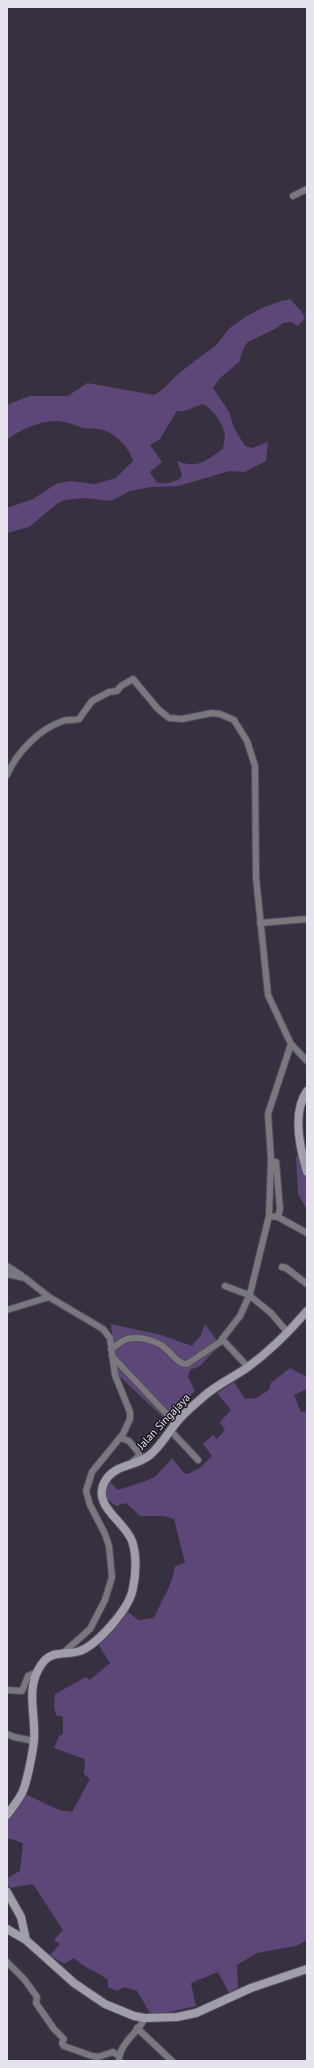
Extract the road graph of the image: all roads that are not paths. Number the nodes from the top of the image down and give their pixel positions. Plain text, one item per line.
1 (307, 189) edge
2 (293, 196) dead end
3 (7, 774) edge
4 (307, 919) edge
5 (260, 923) junction
6 (292, 1044) junction
7 (307, 1061) edge
8 (307, 1091) edge
9 (276, 1162) dead end
10 (307, 1172) edge
11 (269, 1216) junction
12 (278, 1217) junction
13 (307, 1233) edge
14 (7, 1266) edge
15 (282, 1268) dead end
16 (7, 1274) edge
17 (25, 1278) junction
18 (307, 1284) edge
19 (225, 1286) dead end
20 (249, 1295) junction
21 (49, 1297) junction
22 (7, 1310) edge
23 (307, 1311) edge
24 (288, 1333) junction
25 (223, 1340) junction
26 (111, 1349) junction
27 (112, 1356) junction
28 (248, 1367) junction
29 (173, 1427) junction
30 (120, 1438) junction
31 (198, 1460) dead end
32 (131, 1463) junction
33 (62, 1654) junction
34 (35, 1673) junction
35 (7, 1690) edge
36 (7, 1734) edge
37 (34, 1741) junction
38 (7, 1815) edge
39 (7, 1892) edge
40 (7, 1930) edge
41 (26, 1940) junction
42 (7, 1962) edge
43 (307, 1969) edge
44 (145, 2018) junction
45 (137, 2028) junction
46 (119, 2059) edge
47 (172, 2061) edge

1 - 2 street
3 - 5 street
4 - 5 street
5 - 6 street
6 - 7 street
6 - 11 street
8 - 10 street
9 - 12 street
11 - 12 street
11 - 20 street
12 - 13 street
14 - 17 street
15 - 18 street
16 - 17 street
17 - 21 street
19 - 20 street
20 - 24 street
20 - 25 street
21 - 22 street
21 - 26 street
23 - 24 street, Jalan Singajaya
24 - 28 street, Jalan Singajaya
25 - 26 street
25 - 28 street
26 - 27 street
27 - 29 street
27 - 30 street
28 - 29 street, Jalan Singajaya
29 - 31 street
29 - 32 street, Jalan Singajaya
30 - 32 street
30 - 33 street
32 - 33 street, Jalan Singajaya
33 - 34 street, Jalan Singajaya
34 - 35 street
34 - 37 street
36 - 37 street
37 - 38 street
39 - 41 street
40 - 41 street
41 - 44 street
42 - 46 street
43 - 44 street
44 - 45 street
45 - 46 street
45 - 47 street

